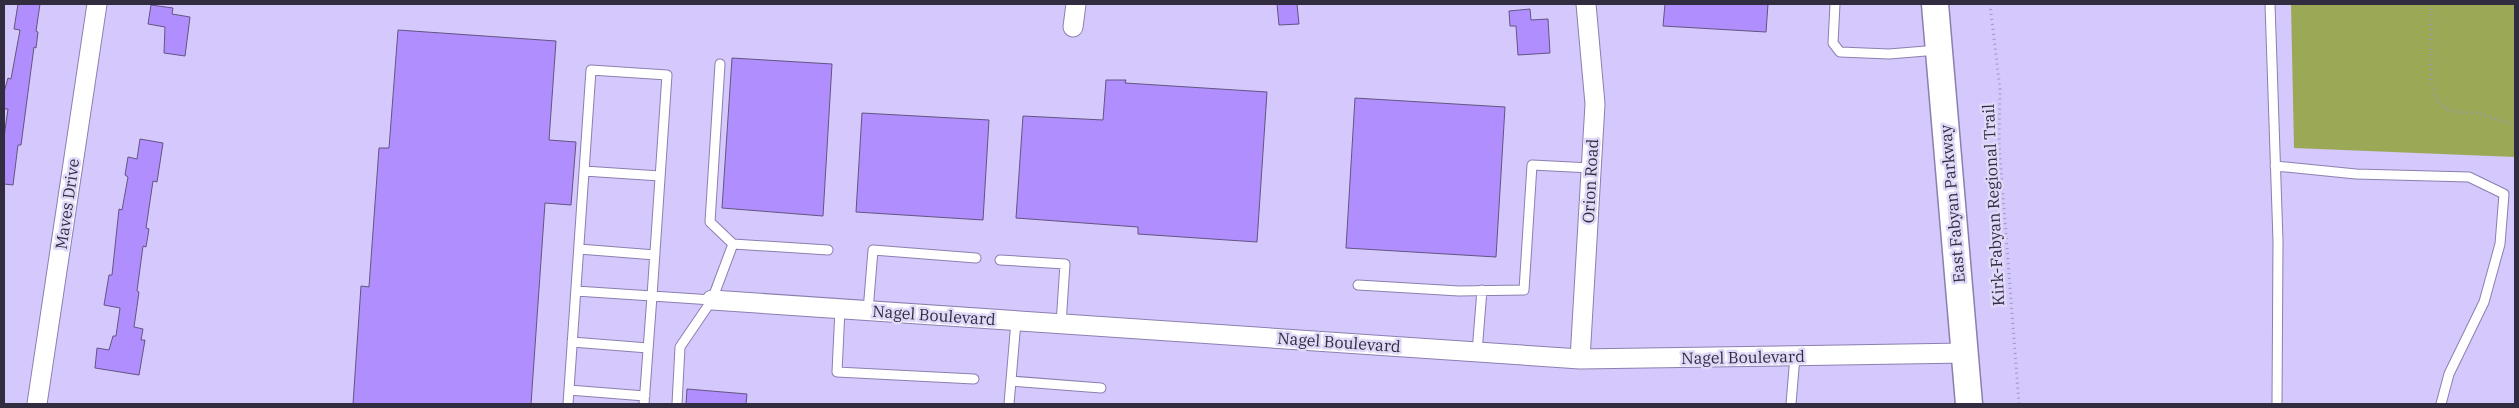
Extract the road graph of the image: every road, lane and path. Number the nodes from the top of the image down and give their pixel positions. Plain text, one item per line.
1 (96, 4) edge
2 (1076, 4) edge
3 (1586, 4) edge
4 (1835, 4) edge
5 (1935, 4) edge
6 (1990, 4) edge
7 (2270, 4) edge
8 (2431, 4) edge
9 (1073, 27) dead end
10 (1938, 50) junction
11 (720, 64) dead end
12 (2515, 125) edge
13 (2275, 166) junction
14 (1591, 168) junction
15 (584, 171) junction
16 (660, 176) junction
17 (733, 244) junction
18 (579, 250) junction
19 (828, 250) dead end
20 (655, 255) junction
21 (976, 258) dead end
22 (1000, 260) dead end
23 (1358, 285) dead end
24 (1482, 290) junction
25 (576, 291) junction
26 (652, 296) junction
27 (712, 300) junction
28 (840, 309) junction
29 (868, 311) junction
30 (1016, 321) junction
31 (1061, 324) junction
32 (572, 342) junction
33 (648, 348) junction
34 (1477, 352) junction
35 (1966, 353) junction
36 (1795, 356) junction
37 (1580, 359) junction
38 (974, 379) dead end
39 (1011, 381) junction
40 (1101, 388) dead end
41 (569, 390) junction
42 (645, 400) edge
43 (37, 404) edge
44 (568, 404) edge
45 (677, 404) edge
46 (1009, 404) edge
47 (1792, 404) edge
48 (1969, 404) edge
49 (2020, 404) edge
50 (2277, 404) edge
51 (2441, 404) edge

1 - 43 street, Maves Drive
2 - 9 street
3 - 14 street, Orion Road
4 - 10 lane
5 - 10 main road, East Fabyan Parkway
6 - 49 path, Kirk-Fabyan Regional Trail
7 - 13 lane
8 - 12 path
10 - 35 main road, East Fabyan Parkway
11 - 17 lane
13 - 50 lane
13 - 51 lane
14 - 24 lane
14 - 37 street, Orion Road
15 - 16 lane
15 - 16 lane
15 - 18 lane
16 - 20 lane
17 - 19 lane
17 - 27 lane
18 - 20 lane
18 - 25 lane
20 - 26 lane
21 - 29 lane
22 - 31 lane
23 - 24 lane
24 - 34 lane
25 - 26 lane
25 - 32 lane
26 - 27 lane
26 - 33 lane
27 - 28 street, Nagel Boulevard
27 - 45 lane
28 - 29 street, Nagel Boulevard
28 - 38 lane
29 - 30 street, Nagel Boulevard
30 - 31 street, Nagel Boulevard
30 - 39 lane
31 - 34 street, Nagel Boulevard
32 - 33 lane
32 - 41 lane
33 - 42 lane
34 - 37 street, Nagel Boulevard
35 - 36 street, Nagel Boulevard
35 - 48 main road, East Fabyan Parkway
36 - 37 street, Nagel Boulevard
36 - 47 lane
39 - 40 lane
39 - 46 lane
41 - 42 lane
41 - 44 lane

